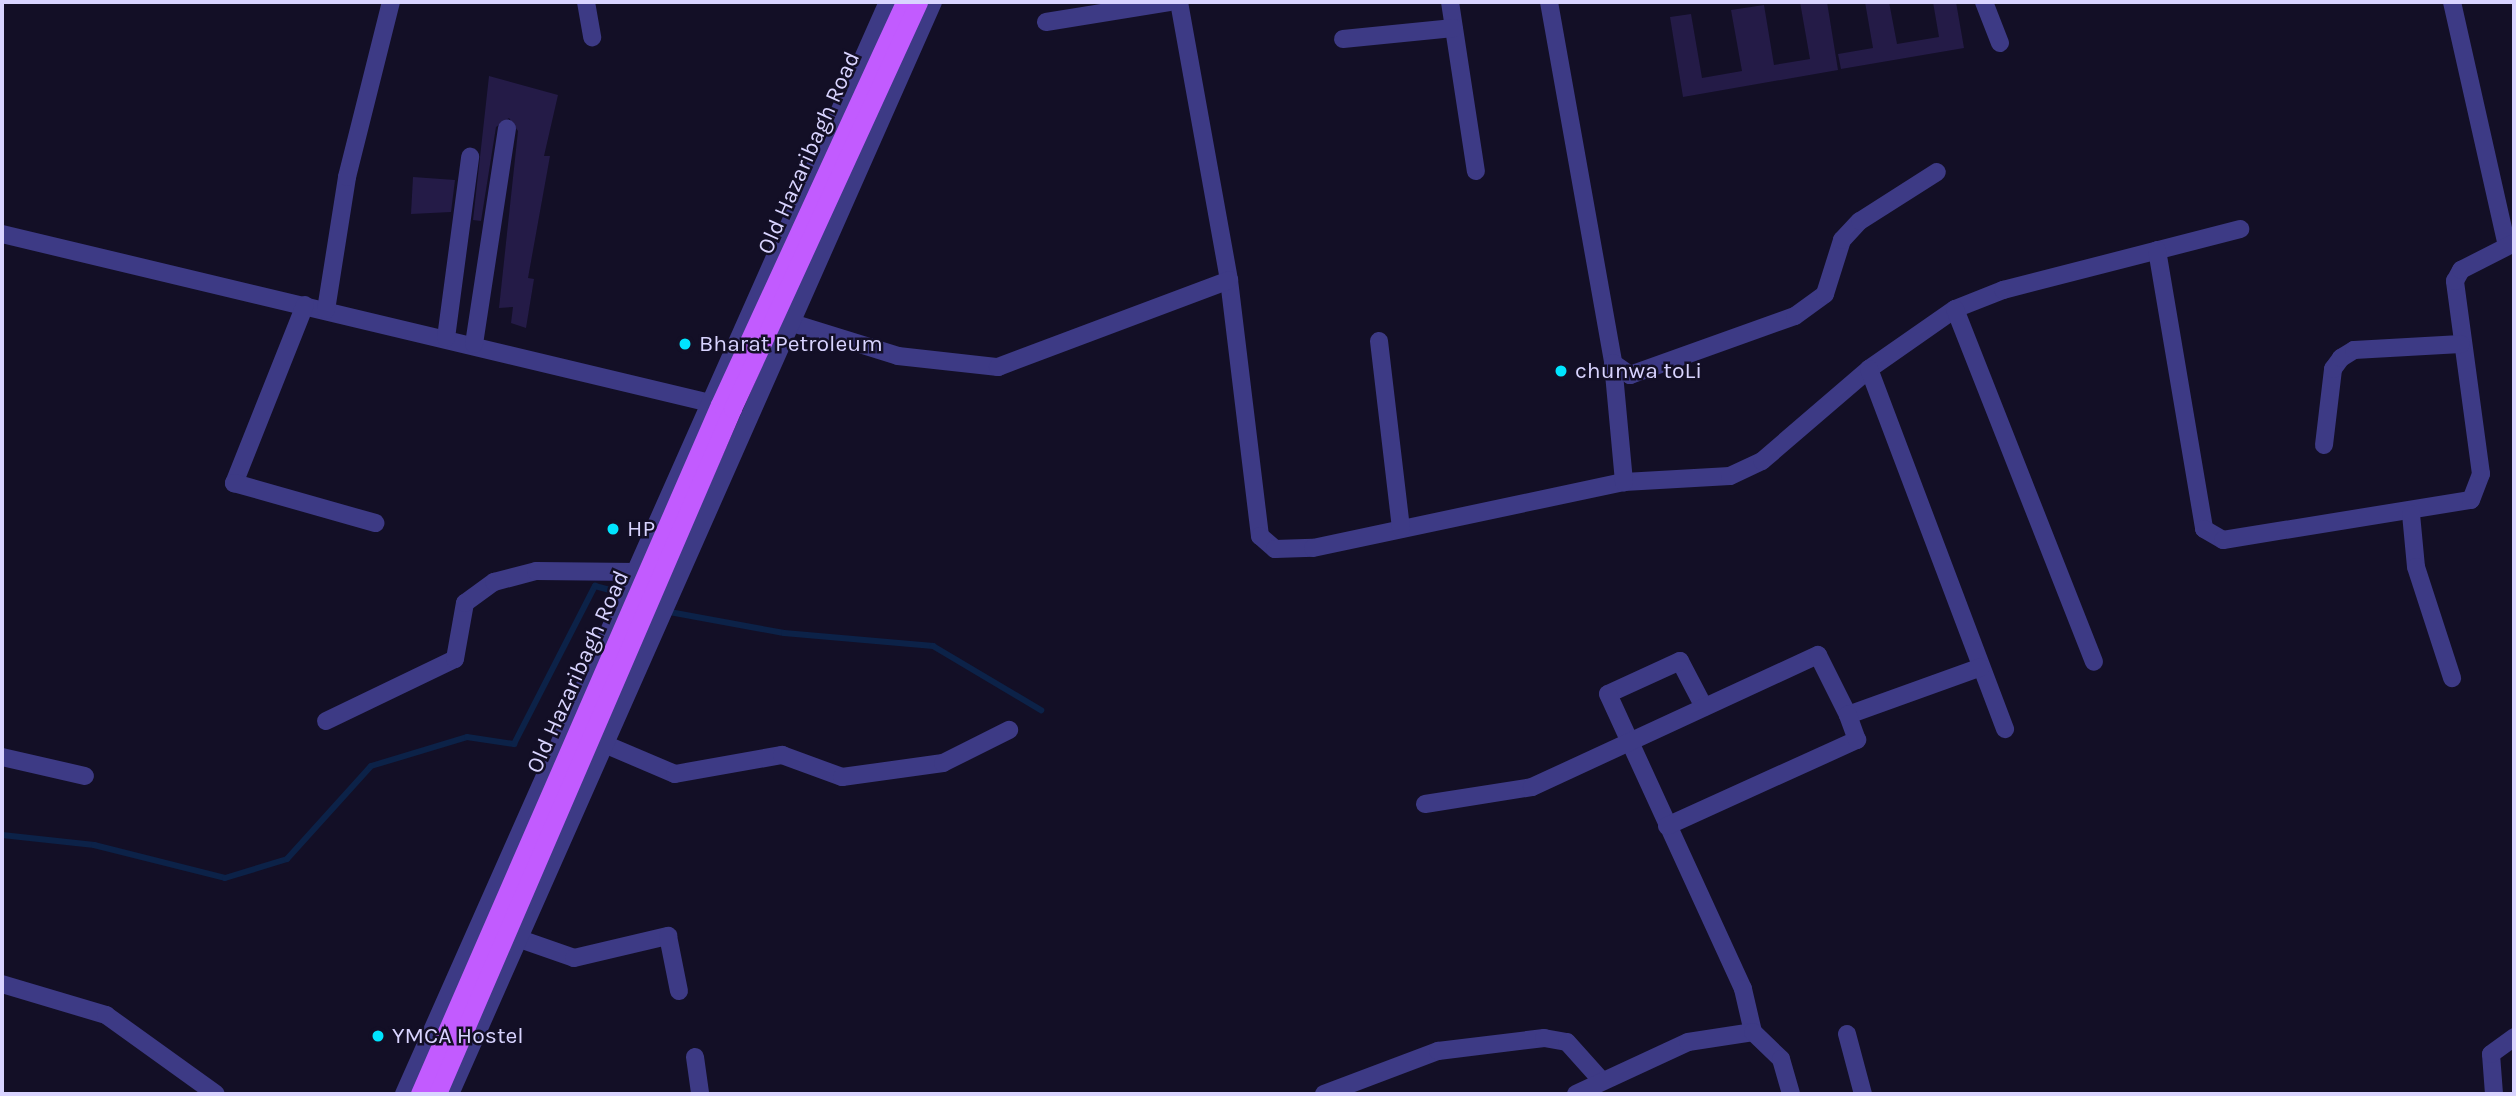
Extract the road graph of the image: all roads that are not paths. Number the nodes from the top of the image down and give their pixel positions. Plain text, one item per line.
1 (391, 2) edge
2 (586, 2) edge
3 (888, 2) edge
4 (905, 2) edge
5 (919, 2) edge
6 (933, 2) edge
7 (1169, 2) edge
8 (1179, 2) edge
9 (1450, 2) edge
10 (1549, 2) edge
11 (1984, 2) edge
12 (2452, 2) edge
13 (1046, 22) dead end
14 (1453, 28) junction
15 (592, 37) dead end
16 (1343, 39) dead end
17 (2000, 43) dead end
18 (508, 129) dead end
19 (470, 157) dead end
20 (1476, 172) dead end
21 (1937, 172) dead end
22 (2240, 229) dead end
23 (2, 234) edge
24 (2511, 244) edge
25 (2157, 250) junction
26 (1229, 280) junction
27 (304, 305) junction
28 (1955, 309) junction
29 (326, 310) junction
30 (789, 322) junction
31 (446, 338) junction
32 (1379, 341) dead end
33 (2461, 344) junction
34 (474, 345) junction
35 (1613, 363) junction
36 (1869, 369) junction
37 (709, 403) junction
38 (2324, 444) dead end
39 (1624, 482) junction
40 (2411, 514) junction
41 (375, 523) dead end
42 (1401, 529) junction
43 (645, 589) junction
44 (638, 613) junction
45 (2094, 662) dead end
46 (1981, 667) junction
47 (2452, 678) dead end
48 (1704, 707) junction
49 (1848, 715) junction
50 (326, 721) dead end
51 (2005, 729) dead end
52 (1009, 730) dead end
53 (1628, 742) junction
54 (602, 743) junction
55 (2, 757) edge
56 (85, 776) dead end
57 (1425, 804) dead end
58 (1667, 826) junction
59 (517, 938) junction
60 (2, 984) edge
61 (679, 991) dead end
62 (1753, 1032) junction
63 (1846, 1034) dead end
64 (2514, 1037) edge
65 (695, 1057) dead end
66 (1602, 1081) junction
67 (216, 1094) edge
68 (404, 1094) edge
69 (420, 1094) edge
70 (438, 1094) edge
71 (450, 1094) edge
72 (700, 1094) edge
73 (1324, 1094) edge
74 (1576, 1094) edge
75 (1791, 1094) edge
76 (1863, 1094) edge
77 (2494, 1094) edge

1 - 29 street
2 - 15 street
3 - 37 street
4 - 43 main road, Old Hazaribagh Road
5 - 43 main road, Old Hazaribagh Road
6 - 30 street
7 - 13 street
8 - 26 street
9 - 14 street
10 - 35 street
11 - 17 street
12 - 24 street
14 - 16 street
14 - 20 street
18 - 34 street
19 - 31 street
21 - 35 street
22 - 25 street
23 - 27 street
24 - 33 street
25 - 28 street
25 - 40 street
26 - 30 street
26 - 42 street
27 - 29 street
27 - 41 street
28 - 36 street
28 - 45 street
29 - 31 street
30 - 43 street
31 - 34 street
32 - 42 street
33 - 38 street
33 - 40 street
34 - 37 street
35 - 39 street
36 - 39 street
36 - 46 street
37 - 43 street
39 - 42 street
40 - 47 street
43 - 44 main road, Old Hazaribagh Road
43 - 44 street
43 - 50 street
44 - 54 street
44 - 68 street
44 - 69 main road, Old Hazaribagh Road
44 - 70 main road, Old Hazaribagh Road
46 - 49 street
46 - 51 street
48 - 49 street
48 - 53 street
48 - 53 street
49 - 58 street
52 - 54 street
53 - 57 street
53 - 58 street
54 - 59 street
55 - 56 street
58 - 62 street
59 - 61 street
59 - 71 street
60 - 67 street
62 - 66 street
62 - 75 street
63 - 76 street
64 - 77 street
65 - 72 street
66 - 73 street
66 - 74 street

